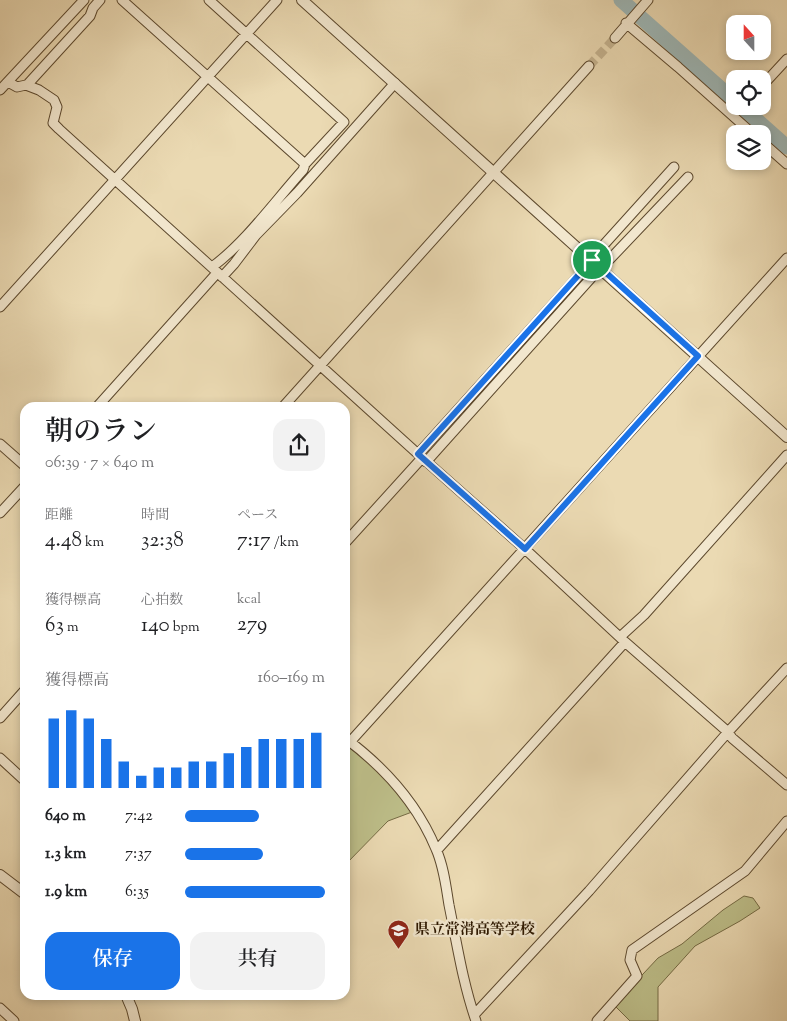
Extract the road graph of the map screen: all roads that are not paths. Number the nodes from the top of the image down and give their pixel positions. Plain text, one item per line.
1 (84, 0) edge
2 (100, 0) edge
3 (122, 0) edge
4 (209, 0) edge
5 (277, 0) edge
6 (302, 0) edge
7 (645, 3) edge
8 (628, 22) junction
9 (246, 33) junction
10 (615, 38) tunnel mouth
11 (787, 59) edge
12 (589, 66) tunnel mouth
13 (771, 76) edge
14 (208, 77) junction
15 (8, 82) junction
16 (395, 83) junction
17 (27, 85) junction
18 (0, 90) edge
19 (743, 125) edge
20 (771, 150) edge
21 (305, 164) junction
22 (787, 164) edge
23 (674, 166) dead end
24 (494, 172) junction
25 (688, 177) dead end
26 (114, 180) junction
27 (609, 258) junction
28 (787, 258) edge
29 (592, 260) junction
30 (601, 268) junction
31 (217, 272) junction
32 (0, 307) edge
33 (698, 356) junction
34 (320, 365) junction
35 (101, 402) edge
36 (287, 402) edge
37 (787, 437) edge
38 (0, 444) edge
39 (787, 455) edge
40 (422, 458) junction
41 (20, 462) edge
42 (20, 492) edge
43 (0, 514) edge
44 (350, 537) edge
45 (525, 549) junction
46 (623, 640) junction
47 (787, 668) edge
48 (20, 696) edge
49 (0, 718) edge
50 (728, 732) junction
51 (350, 738) edge
52 (350, 742) edge
53 (0, 758) edge
54 (20, 776) edge
55 (787, 784) edge
56 (787, 821) edge
57 (437, 850) junction
58 (0, 876) edge
59 (20, 890) edge
60 (128, 1000) edge
61 (0, 1008) edge
62 (475, 1018) edge
63 (14, 1021) edge
64 (135, 1021) edge
65 (597, 1021) edge

1 - 15 street
2 - 17 street
3 - 14 street
4 - 9 street
5 - 9 street
6 - 16 street
7 - 8 street
8 - 10 street
8 - 19 street
9 - 14 street
9 - 21 street
11 - 13 street
12 - 24 street
14 - 21 street
14 - 26 street
15 - 17 street
15 - 18 street
16 - 24 street
16 - 31 street
17 - 26 street
20 - 22 street
21 - 31 street
23 - 27 street
24 - 29 street
24 - 34 street
25 - 27 street
26 - 31 street
26 - 32 street
27 - 30 street
28 - 33 street
29 - 30 street
29 - 40 street
30 - 33 street
30 - 40 street
31 - 34 street
31 - 35 street
33 - 37 street
33 - 45 street
34 - 36 street
34 - 40 street
38 - 41 street
39 - 46 street
40 - 44 street
40 - 45 street
42 - 43 street
45 - 46 street
45 - 51 street
46 - 50 street
46 - 57 street
47 - 50 street
48 - 49 street
50 - 55 street
50 - 62 street
52 - 57 street
53 - 54 street
56 - 65 street
57 - 62 street
58 - 59 street
60 - 64 street
61 - 63 street

